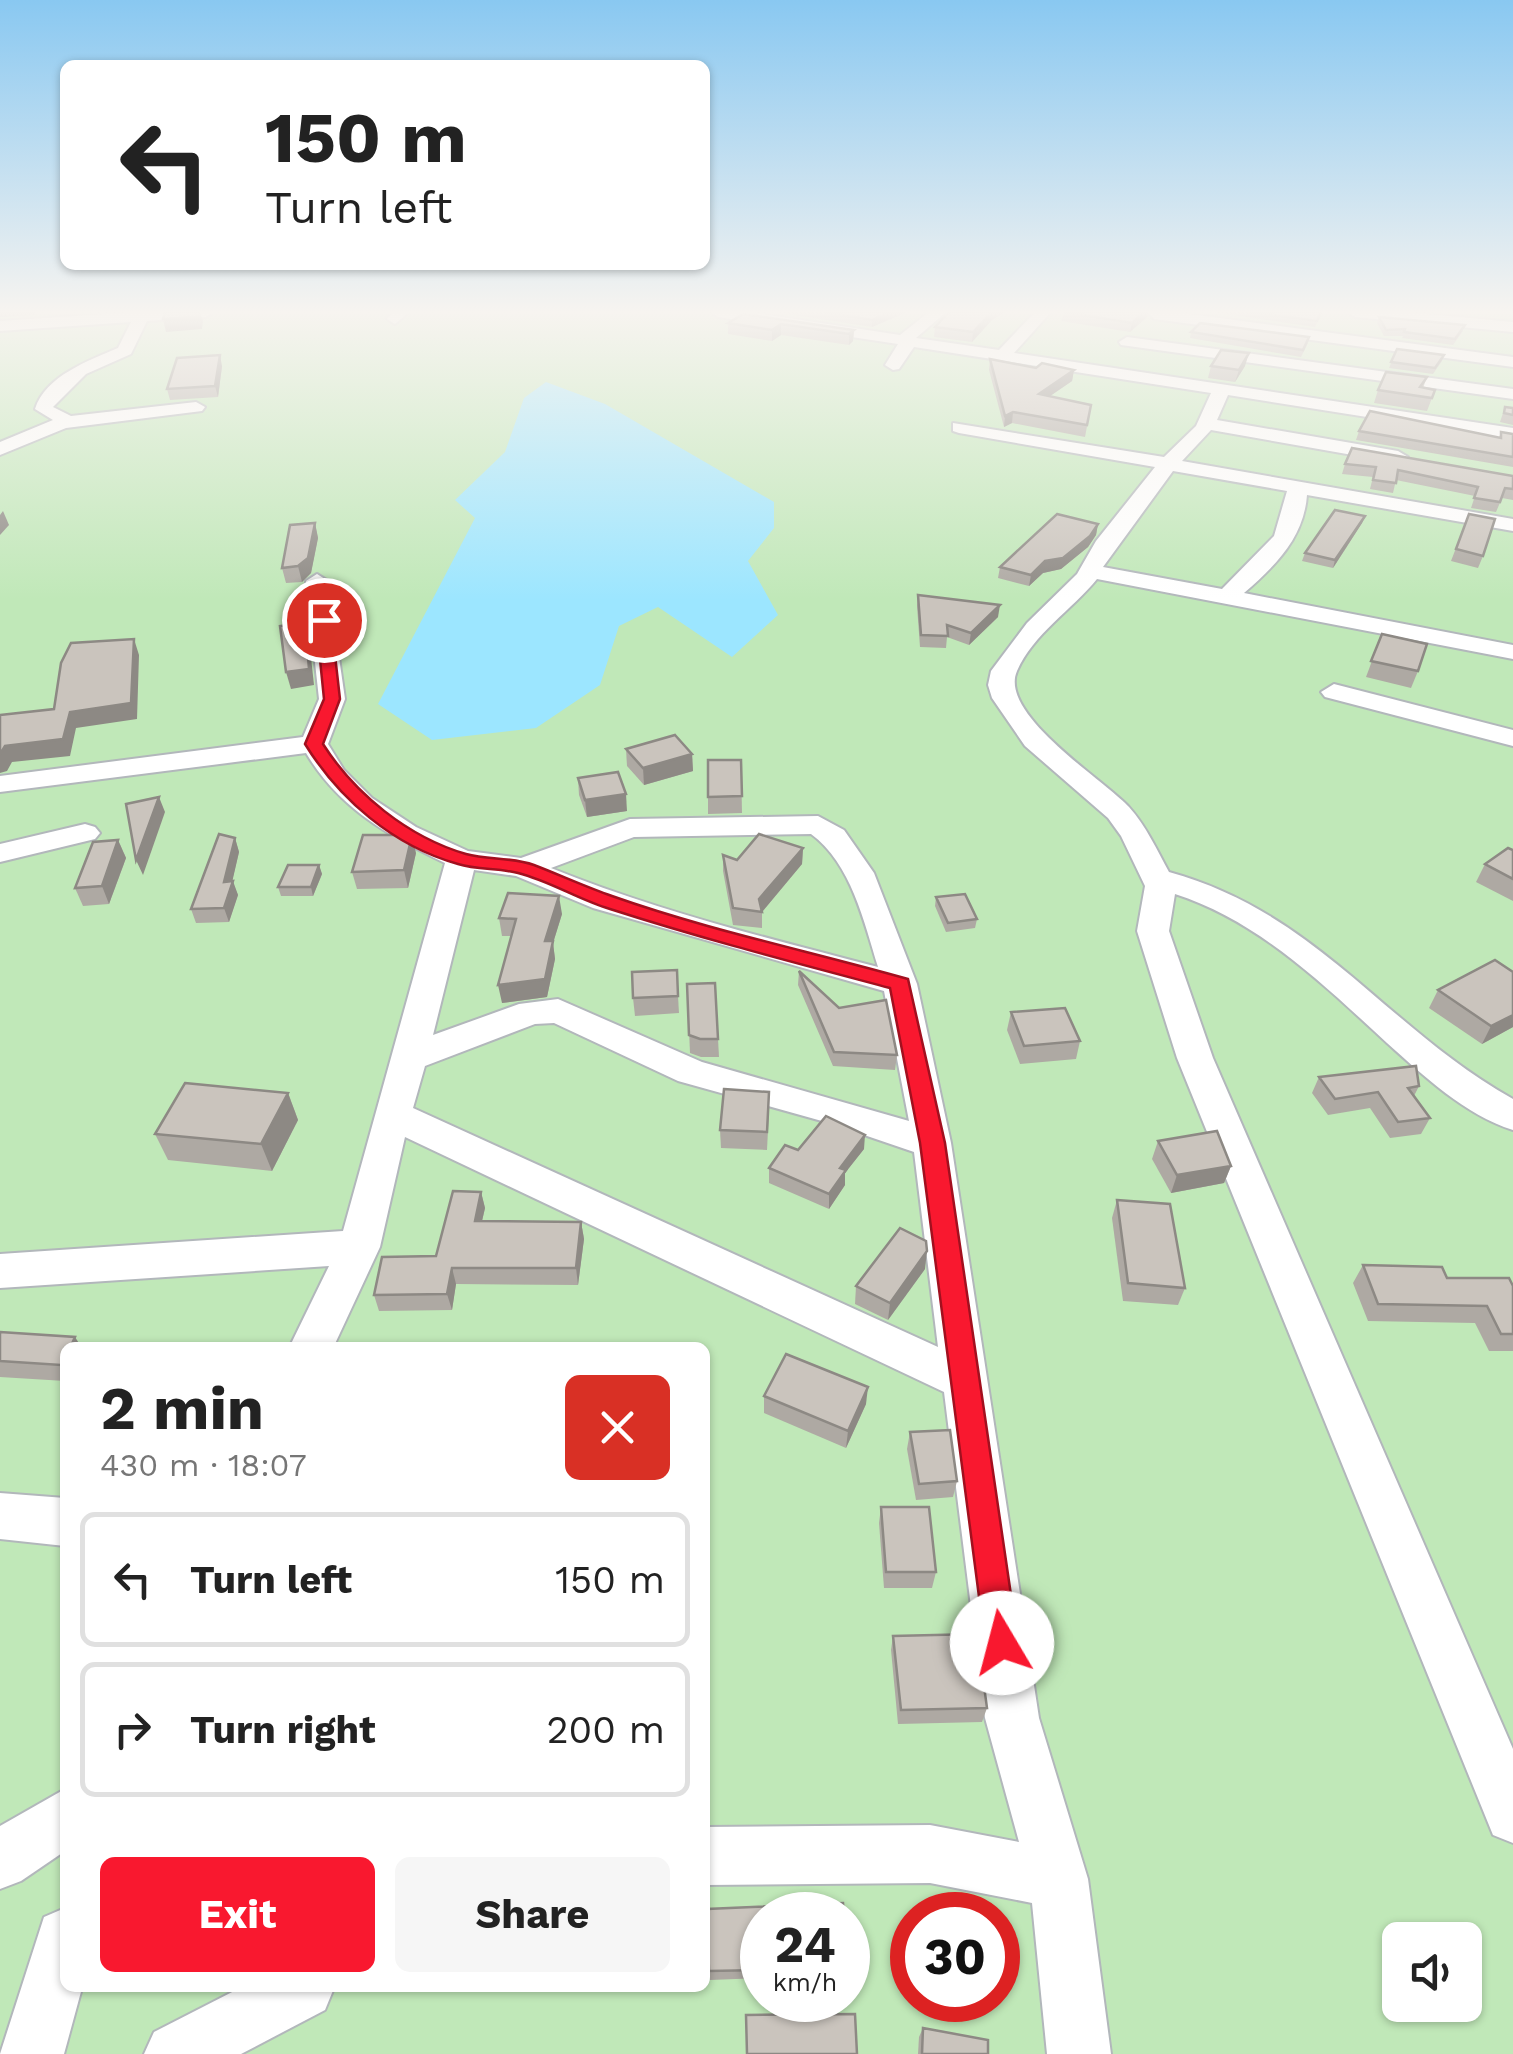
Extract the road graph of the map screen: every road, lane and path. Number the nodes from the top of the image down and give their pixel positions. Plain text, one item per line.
1 (44, 408) edge
2 (181, 408) edge
3 (1213, 408) edge
4 (1340, 408) edge
5 (1418, 408) edge
6 (1417, 420) junction
7 (62, 423) junction
8 (1207, 424) junction
9 (960, 427) dead end
10 (1513, 434) edge
11 (0, 449) edge
12 (1417, 460) edge
13 (1167, 465) junction
14 (1297, 488) junction
15 (1513, 524) edge
16 (1091, 571) junction
17 (318, 581) dead end
18 (1229, 595) junction
19 (1513, 652) edge
20 (1334, 692) dead end
21 (1513, 738) edge
22 (314, 744) junction
23 (0, 784) edge
24 (85, 833) dead end
25 (0, 853) edge
26 (461, 859) junction
27 (523, 868) junction
28 (1160, 886) junction
29 (900, 984) junction
30 (409, 1058) junction
31 (392, 1115) junction
32 (1513, 1116) edge
33 (932, 1143) junction
34 (359, 1246) junction
35 (0, 1272) edge
36 (314, 1342) edge
37 (965, 1380) junction
38 (0, 1516) edge
39 (60, 1522) edge
40 (1513, 1814) edge
41 (60, 1821) edge
42 (710, 1856) edge
43 (0, 1860) edge
44 (1059, 1878) junction
45 (60, 1956) edge
46 (294, 1992) edge
47 (32, 2054) edge
48 (176, 2054) edge
49 (1079, 2054) edge

1 - 7 street
2 - 7 street
3 - 8 street
4 - 6 street
5 - 6 street
6 - 10 street
7 - 11 street
8 - 12 street
8 - 13 street
9 - 13 street
13 - 14 street
13 - 16 street
14 - 15 street
14 - 18 street
16 - 18 street
16 - 28 street
17 - 22 street
18 - 19 street
20 - 21 street
22 - 23 street
22 - 26 street
24 - 25 street
26 - 27 street
26 - 30 street
27 - 29 street
27 - 29 street
28 - 32 street
28 - 40 street
29 - 33 street
30 - 31 street
30 - 33 street
31 - 34 street
31 - 37 street
33 - 37 street
34 - 35 street
34 - 36 street
37 - 44 street
38 - 39 street
41 - 43 street
42 - 44 street
44 - 49 street
45 - 47 street
46 - 48 street

